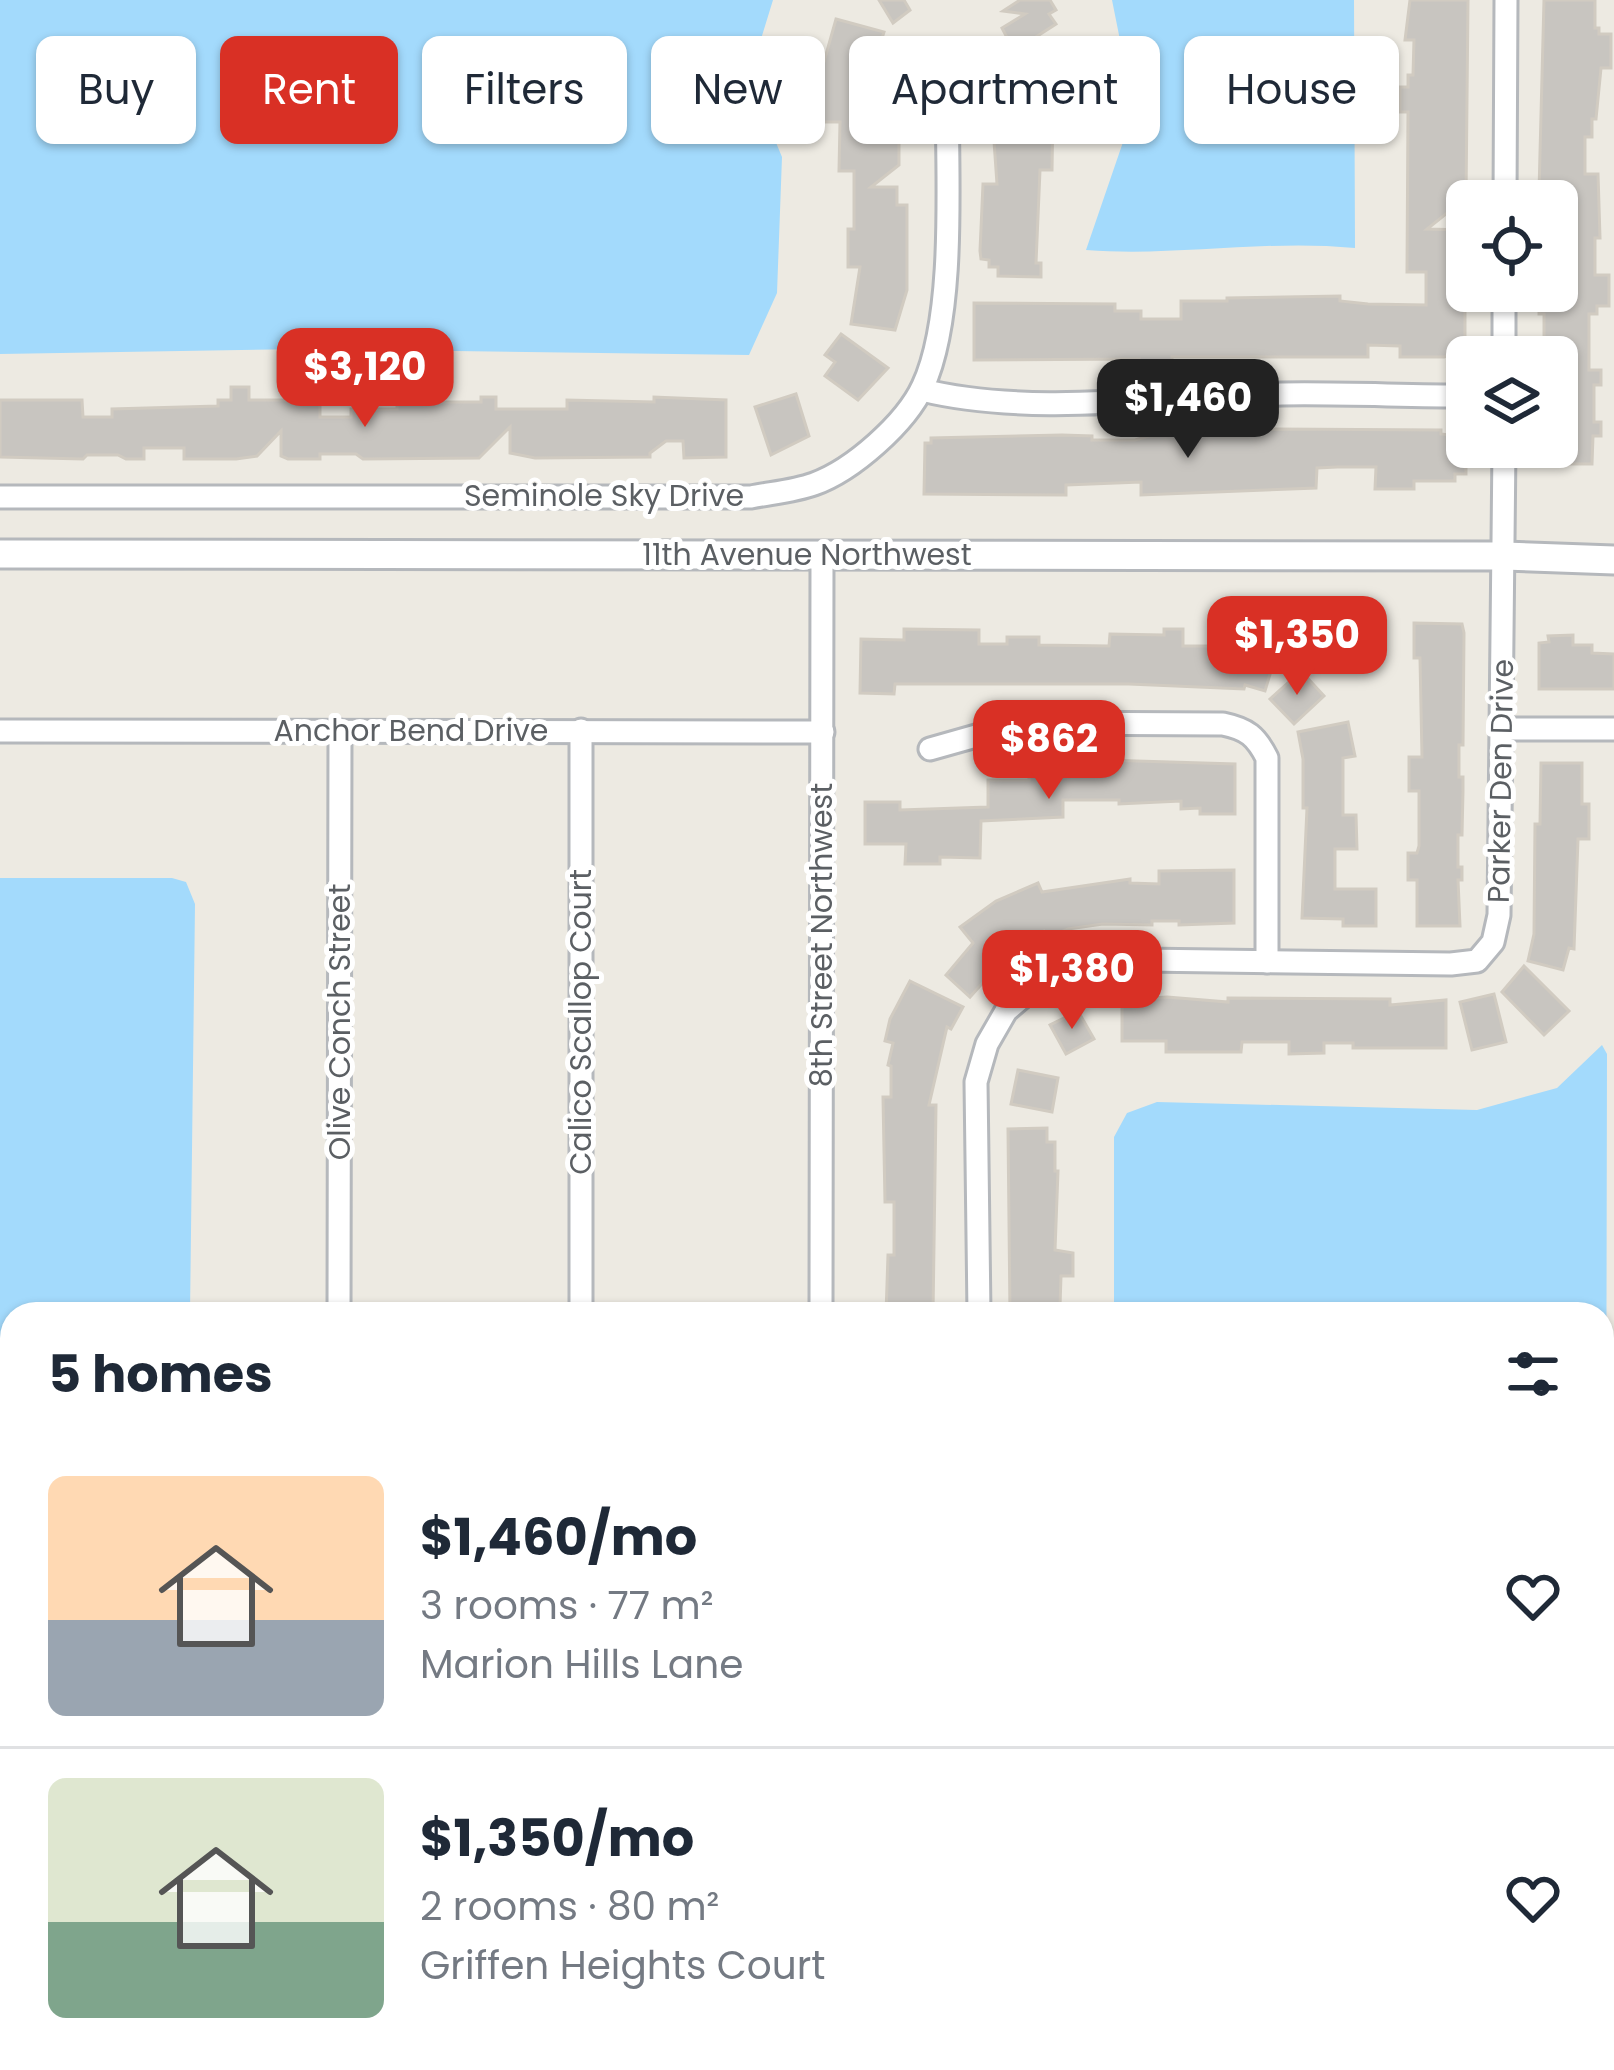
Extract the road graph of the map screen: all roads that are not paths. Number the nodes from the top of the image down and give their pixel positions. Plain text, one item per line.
1 (1506, 0) edge
2 (946, 144) edge
3 (1505, 180) edge
4 (922, 390) junction
5 (1446, 396) edge
6 (1504, 468) edge
7 (0, 497) edge
8 (0, 554) edge
9 (822, 556) junction
10 (1504, 556) junction
11 (1614, 560) edge
12 (1502, 729) junction
13 (581, 730) junction
14 (1614, 730) edge
15 (0, 731) edge
16 (340, 731) junction
17 (823, 732) junction
18 (930, 749) dead end
19 (1267, 962) junction
20 (339, 1302) edge
21 (581, 1302) edge
22 (821, 1302) edge
23 (980, 1302) edge

1 - 3 street
2 - 4 street, Seminole Sky Drive
4 - 5 street
4 - 7 street, Seminole Sky Drive
6 - 10 street, Parker Den Drive
8 - 9 street, 11th Avenue Northwest
9 - 10 street, 11th Avenue Northwest
9 - 17 street, 8th Street Northwest
10 - 11 street, 11th Avenue Northwest
10 - 12 street, Parker Den Drive
12 - 14 street
12 - 19 street, Parker Den Drive
13 - 16 street, Anchor Bend Drive
13 - 17 street, Anchor Bend Drive
13 - 21 street, Calico Scallop Court
15 - 16 street, Anchor Bend Drive
16 - 20 street, Olive Conch Street
17 - 22 street, 8th Street Northwest
18 - 19 street
19 - 23 street, Parker Den Drive

